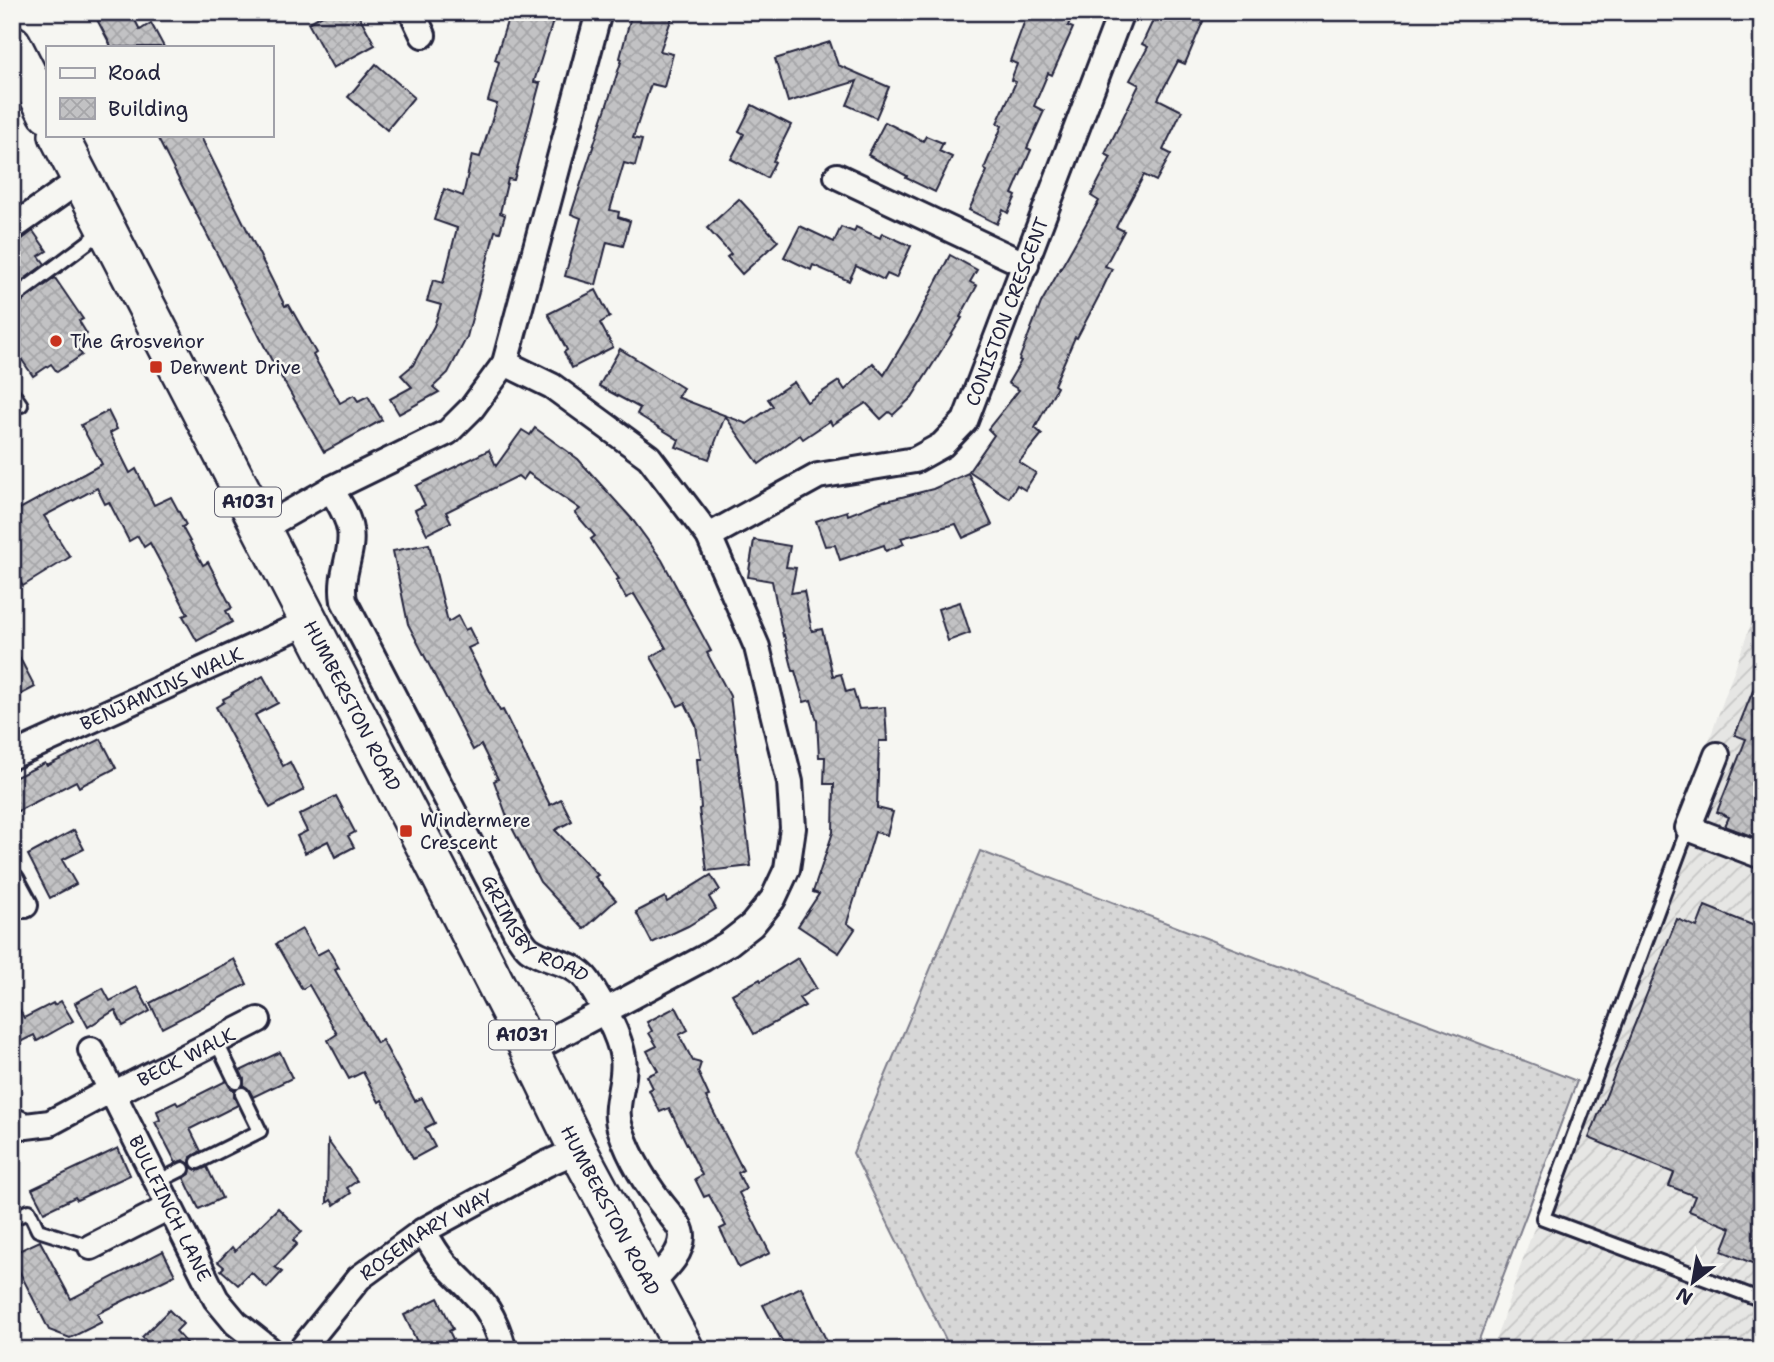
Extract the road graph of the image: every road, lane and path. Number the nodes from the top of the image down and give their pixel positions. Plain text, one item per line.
1 (412, 12) edge
2 (599, 12) edge
3 (1121, 12) edge
4 (423, 35) dead end
5 (12, 44) edge
6 (46, 111) edge
7 (59, 136) edge
8 (837, 176) dead end
9 (81, 179) junction
10 (12, 228) edge
11 (106, 229) junction
12 (1026, 265) junction
13 (12, 299) edge
14 (505, 363) junction
15 (12, 392) edge
16 (21, 405) dead end
17 (331, 489) junction
18 (261, 530) junction
19 (709, 536) junction
20 (310, 621) junction
21 (1717, 755) dead end
22 (12, 756) edge
23 (1688, 828) junction
24 (1762, 856) edge
25 (12, 881) edge
26 (25, 905) dead end
27 (604, 1012) junction
28 (258, 1020) dead end
29 (216, 1041) junction
30 (91, 1050) dead end
31 (530, 1051) junction
32 (236, 1082) dead end
33 (112, 1092) junction
34 (242, 1094) dead end
35 (12, 1119) edge
36 (578, 1150) junction
37 (198, 1162) dead end
38 (183, 1169) dead end
39 (157, 1182) junction
40 (169, 1207) junction
41 (12, 1219) edge
42 (423, 1231) junction
43 (90, 1247) joint
44 (651, 1284) junction
45 (1762, 1300) edge
46 (270, 1350) edge
47 (301, 1350) edge
48 (504, 1350) edge
49 (685, 1350) edge

1 - 4 street
2 - 14 street
3 - 12 street, CONISTON CRESCENT
5 - 6 main road
7 - 9 main road, HUMBERSTON ROAD / A1031
8 - 12 street
9 - 10 street
9 - 11 main road, HUMBERSTON ROAD / A1031
11 - 13 lane
11 - 18 main road, HUMBERSTON ROAD / A1031
12 - 19 street, CONISTON CRESCENT
14 - 17 street
14 - 19 street
15 - 16 lane
17 - 18 street
17 - 27 street, GRIMSBY ROAD
18 - 20 main road, HUMBERSTON ROAD / A1031
19 - 27 street
20 - 22 street, BENJAMINS WALK
20 - 31 main road, HUMBERSTON ROAD / A1031
21 - 23 street
23 - 24 street
23 - 45 lane
25 - 26 street
27 - 31 street
27 - 44 street, GRIMSBY ROAD
28 - 29 street, BECK WALK
29 - 32 lane
29 - 33 street, BECK WALK
30 - 33 street, BULLFINCH LANE
31 - 36 main road, HUMBERSTON ROAD / A1031
33 - 35 street, BECK WALK
33 - 39 street, BULLFINCH LANE
34 - 37 lane
36 - 42 street, ROSEMARY WAY
36 - 44 main road, HUMBERSTON ROAD / A1031
38 - 39 lane
39 - 40 street, BULLFINCH LANE
40 - 43 street
40 - 46 street, BULLFINCH LANE
41 - 43 lane
42 - 47 street, ROSEMARY WAY
42 - 48 street
44 - 49 main road, HUMBERSTON ROAD / A1031

